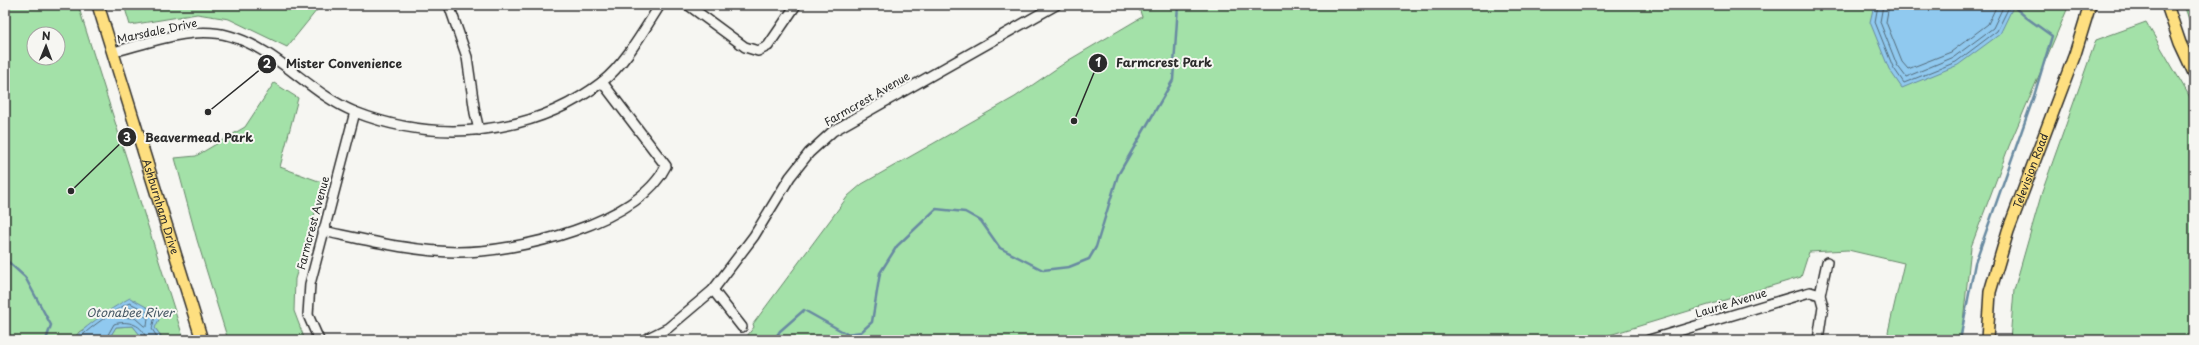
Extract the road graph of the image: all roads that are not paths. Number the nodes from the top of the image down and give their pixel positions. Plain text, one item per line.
1 (98, 5) edge
2 (451, 5) edge
3 (660, 5) edge
4 (688, 5) edge
5 (796, 5) edge
6 (1056, 5) edge
7 (2090, 5) edge
8 (2167, 5) edge
9 (113, 52) junction
10 (2194, 73) edge
11 (602, 82) junction
12 (355, 112) junction
13 (480, 130) junction
14 (324, 231) junction
15 (1827, 262) dead end
16 (713, 290) junction
17 (1820, 295) junction
18 (742, 327) dead end
19 (202, 340) edge
20 (319, 340) edge
21 (644, 340) edge
22 (1649, 340) edge
23 (1818, 340) edge
24 (1987, 340) edge

1 - 9 main road, Ashburnham Drive
2 - 13 street
3 - 11 street, Marsdale Drive
4 - 5 street
6 - 16 street, Farmcrest Avenue
7 - 24 main road, Television Road
8 - 10 main road
9 - 12 street, Marsdale Drive
9 - 19 main road, Ashburnham Drive
11 - 13 street, Marsdale Drive
11 - 14 street
12 - 13 street, Marsdale Drive
12 - 14 street, Farmcrest Avenue
14 - 20 street, Farmcrest Avenue
15 - 17 street
16 - 18 street
16 - 21 street, Farmcrest Avenue
17 - 22 street, Laurie Avenue
17 - 23 street

